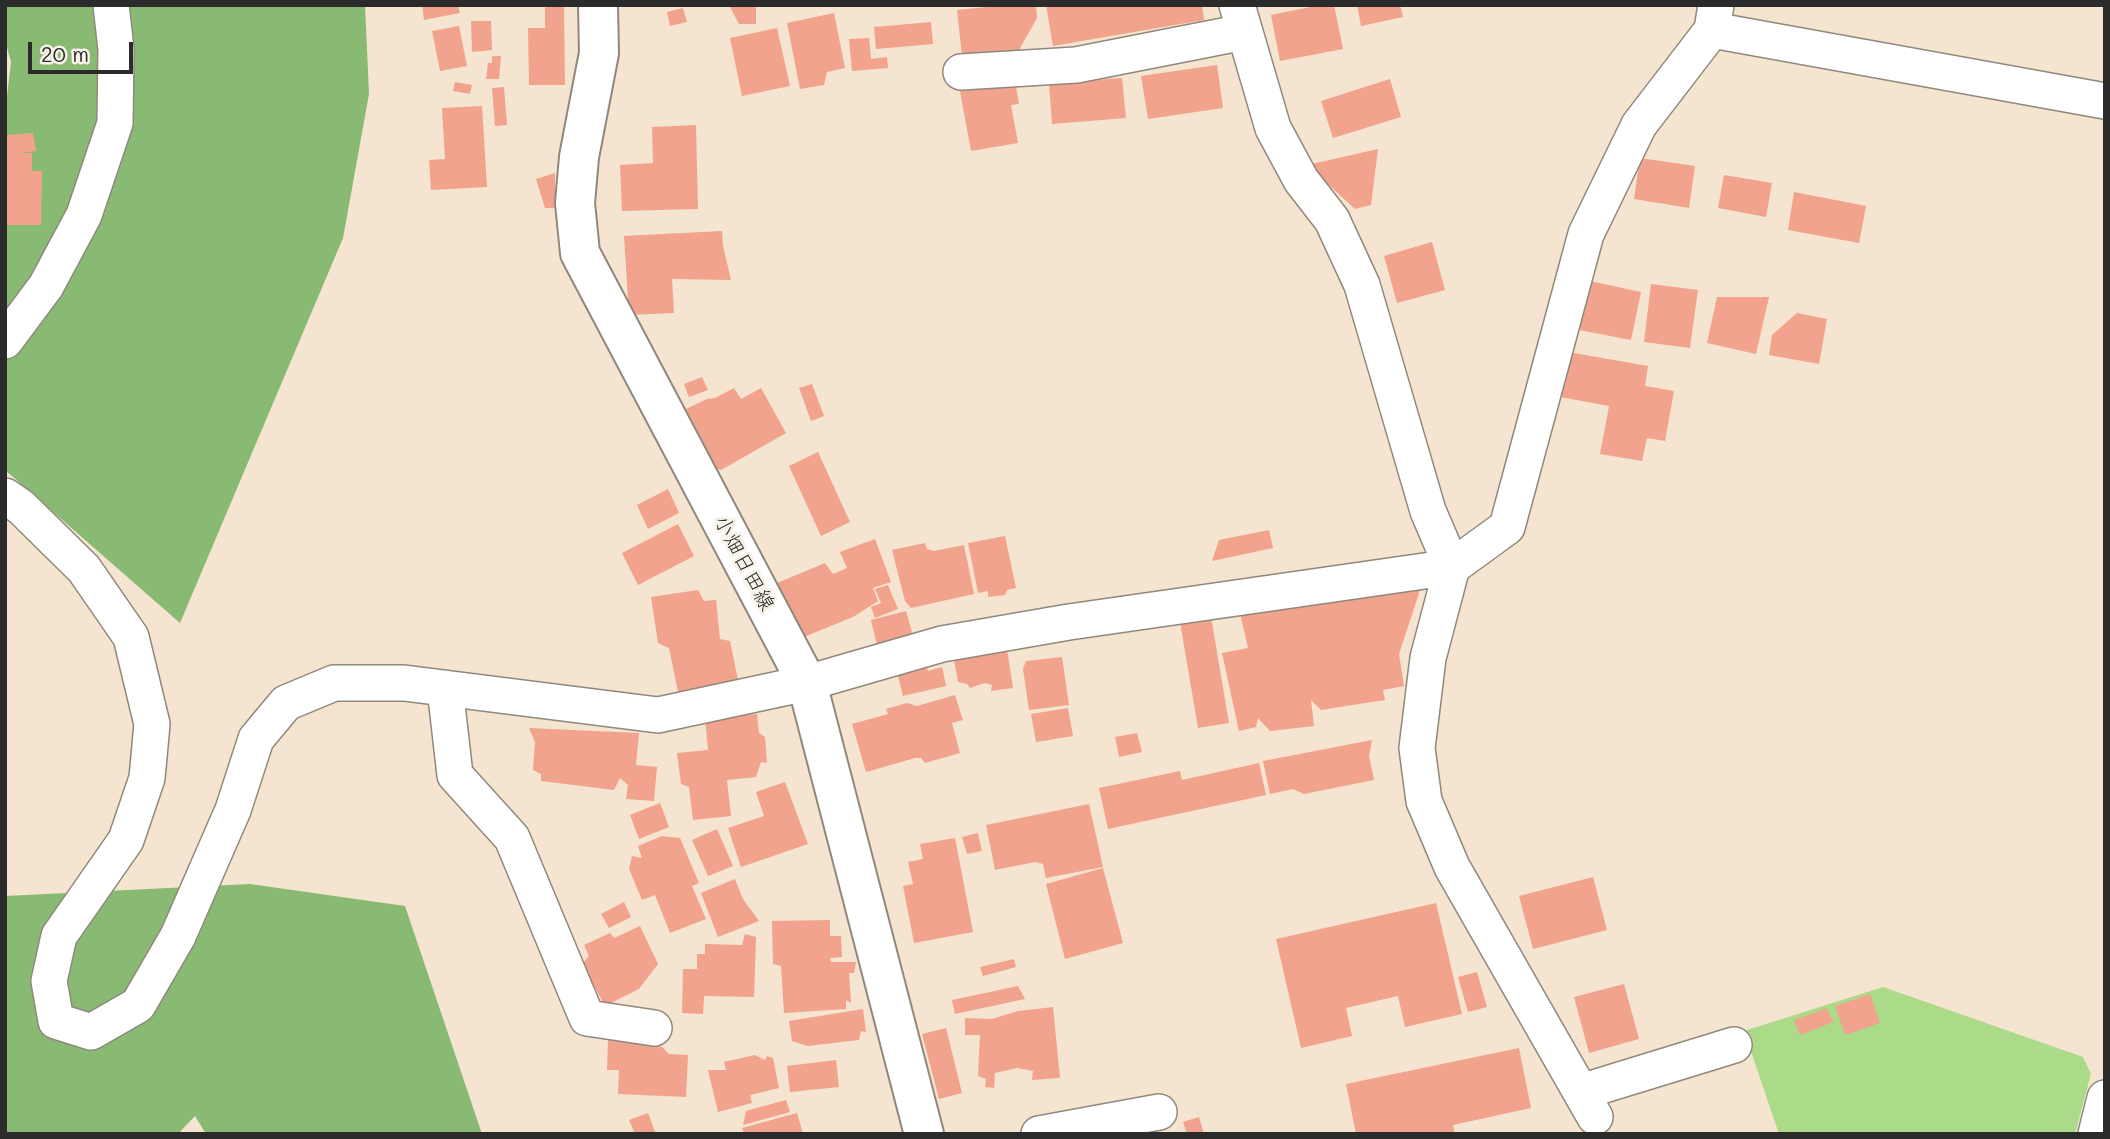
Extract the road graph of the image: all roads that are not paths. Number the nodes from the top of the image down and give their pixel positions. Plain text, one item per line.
1 (111, 5) edge
2 (598, 5) edge
3 (1241, 18) edge
4 (1714, 18) edge
5 (961, 72) dead end
6 (2105, 101) edge
7 (5, 341) edge
8 (5, 496) edge
9 (1452, 568) junction
10 (807, 683) junction
11 (445, 688) junction
12 (654, 1028) dead end
13 (1734, 1045) dead end
14 (2105, 1098) edge
15 (1159, 1112) dead end
16 (924, 1134) edge
17 (1039, 1134) edge
18 (2096, 1134) edge

1 - 7 street
2 - 10 main road, 小畑日田線
3 - 5 street
3 - 9 street
4 - 6 street
4 - 9 street
8 - 11 street
9 - 10 street
9 - 13 street
10 - 11 street
10 - 16 main road, 小畑日田線
11 - 12 street
14 - 18 street
15 - 17 street

